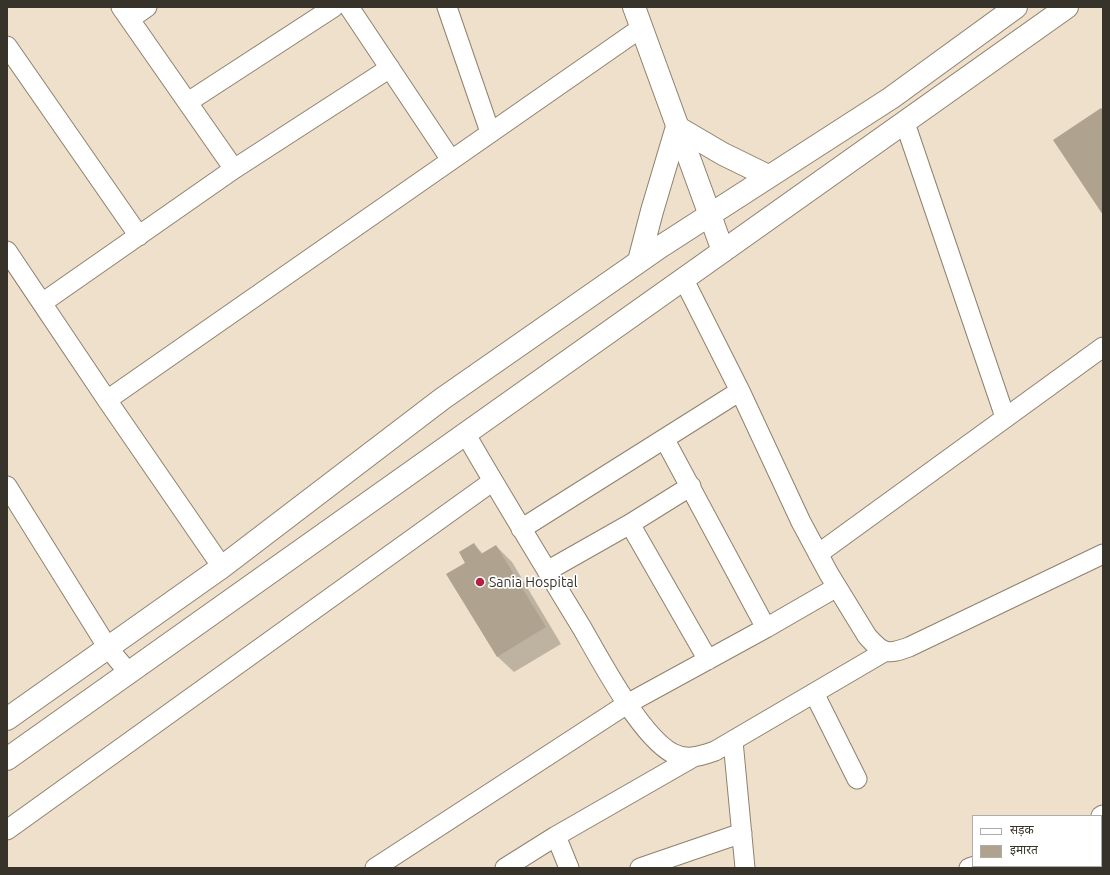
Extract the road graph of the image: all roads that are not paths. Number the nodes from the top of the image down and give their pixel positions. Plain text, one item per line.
1 (147, 7) edge
2 (334, 7) edge
3 (349, 7) edge
4 (447, 7) edge
5 (634, 7) edge
6 (1016, 7) edge
7 (1067, 7) edge
8 (125, 13) edge
9 (641, 28) junction
10 (7, 46) edge
11 (390, 68) junction
12 (188, 102) junction
13 (905, 124) junction
14 (677, 127) junction
15 (490, 132) junction
16 (451, 160) junction
17 (234, 169) junction
18 (768, 176) junction
19 (710, 214) junction
20 (139, 236) junction
21 (7, 251) edge
22 (723, 251) junction
23 (640, 261) junction
24 (684, 280) junction
25 (42, 303) junction
26 (1103, 347) edge
27 (740, 391) junction
28 (107, 400) junction
29 (1006, 417) junction
30 (466, 433) junction
31 (665, 440) junction
32 (493, 481) junction
33 (7, 486) edge
34 (691, 486) junction
35 (630, 524) junction
36 (521, 529) junction
37 (818, 554) junction
38 (1103, 554) edge
39 (222, 567) junction
40 (547, 571) junction
41 (837, 587) junction
42 (766, 628) junction
43 (108, 648) junction
44 (884, 652) junction
45 (708, 660) junction
46 (129, 673) junction
47 (814, 693) junction
48 (627, 704) junction
49 (7, 719) edge
50 (733, 740) junction
51 (692, 758) junction
52 (7, 759) edge
53 (857, 779) dead end
54 (7, 830) edge
55 (742, 833) junction
56 (556, 836) junction
57 (393, 862) edge
58 (977, 867) edge
59 (375, 868) edge
60 (505, 868) edge
61 (569, 868) edge
62 (640, 868) edge
63 (745, 868) edge
64 (969, 868) edge

1 - 8 street
2 - 12 street
3 - 11 street
4 - 15 street
5 - 9 main road
6 - 18 main road
7 - 13 main road
8 - 12 street
9 - 14 main road
9 - 15 street
10 - 20 street
11 - 16 street
11 - 17 street
12 - 17 street
13 - 22 main road
13 - 29 street
14 - 18 main road
14 - 19 main road
14 - 23 main road
15 - 16 street
16 - 28 street
17 - 20 street
18 - 19 main road
19 - 22 main road
19 - 23 main road
20 - 25 street
21 - 25 street
22 - 24 main road
23 - 39 main road
24 - 27 street
24 - 30 main road
25 - 28 street
26 - 29 street
27 - 31 street
27 - 37 street
28 - 39 street
29 - 37 street
30 - 32 street
30 - 46 main road
31 - 34 street
31 - 36 street
32 - 36 street
32 - 54 street
33 - 43 street
34 - 35 street
34 - 42 street
35 - 40 street
35 - 45 street
36 - 40 street
37 - 41 street
38 - 44 street
39 - 43 main road
40 - 48 street
41 - 42 street
41 - 44 street
42 - 45 street
43 - 46 street
43 - 49 main road
44 - 47 street
45 - 48 street
46 - 52 main road
47 - 50 street
47 - 53 street
48 - 51 street
48 - 57 street
50 - 51 street
50 - 55 street
51 - 56 street
55 - 62 street
55 - 63 street
56 - 60 street
56 - 61 street
57 - 59 street
58 - 64 street

